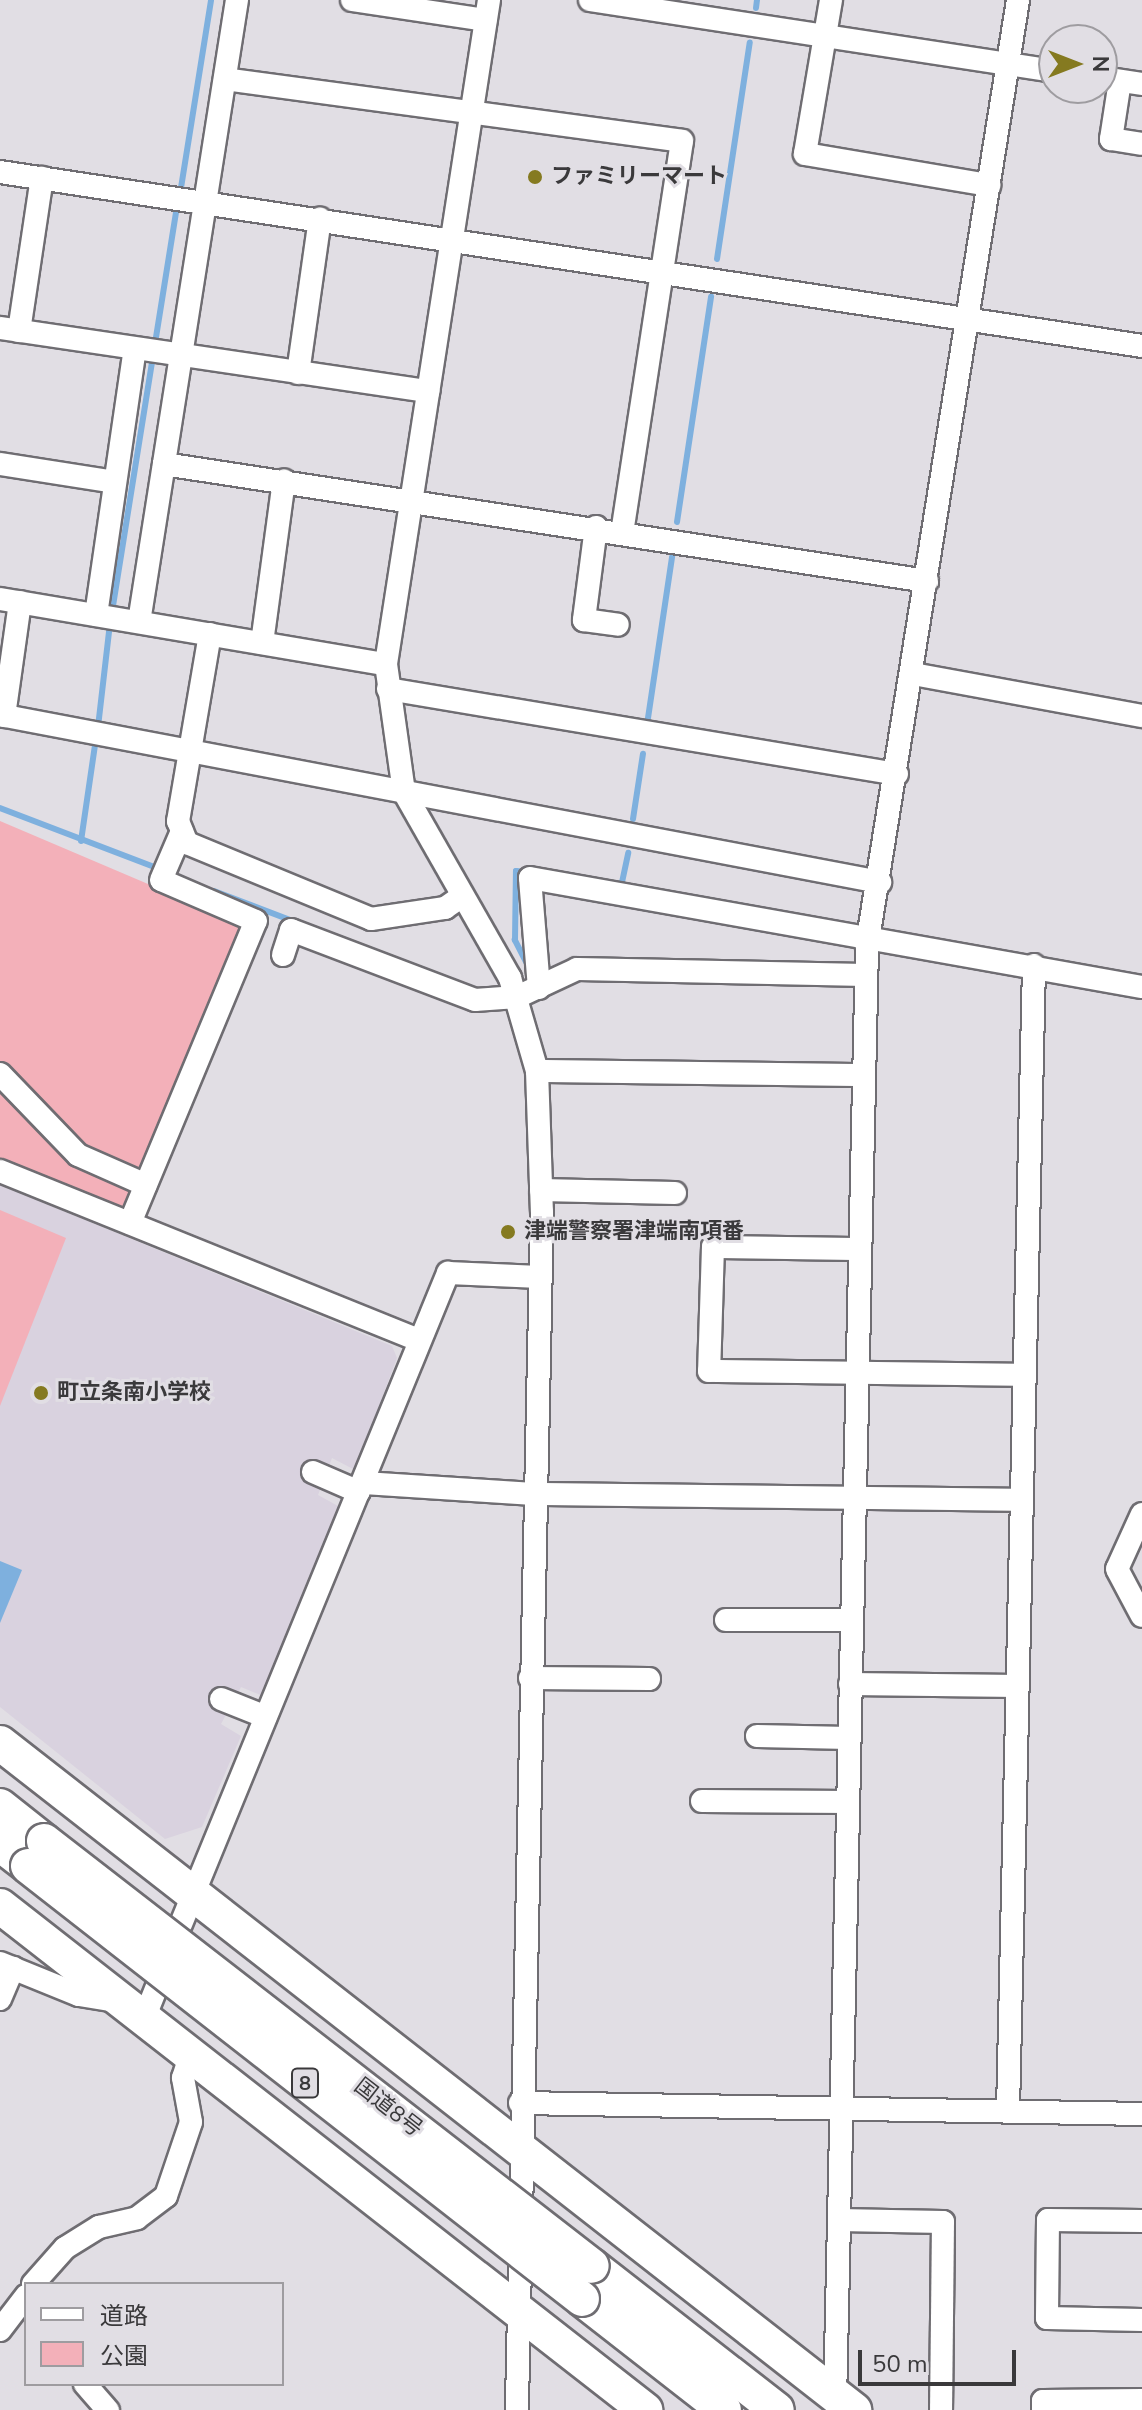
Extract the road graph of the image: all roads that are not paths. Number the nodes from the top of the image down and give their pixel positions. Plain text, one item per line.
1 (237, 0) edge
2 (352, 0) edge
3 (590, 0) edge
4 (831, 0) edge
5 (1018, 0) edge
6 (487, 10) edge
7 (737, 11) edge
8 (825, 37) junction
9 (1008, 65) junction
10 (1038, 69) edge
11 (225, 79) junction
12 (1121, 81) edge
13 (471, 113) junction
14 (1142, 144) edge
15 (0, 172) edge
16 (42, 178) junction
17 (989, 185) junction
18 (202, 203) junction
19 (320, 219) junction
20 (452, 236) junction
21 (662, 270) junction
22 (968, 318) junction
23 (9, 330) edge
24 (1142, 346) edge
25 (139, 349) junction
26 (176, 355) junction
27 (298, 373) junction
28 (428, 391) junction
29 (0, 464) edge
30 (164, 464) junction
31 (284, 480) junction
32 (115, 482) junction
33 (412, 497) junction
34 (596, 527) junction
35 (622, 531) junction
36 (927, 581) junction
37 (10, 601) edge
38 (100, 616) junction
39 (135, 622) junction
40 (618, 625) dead end
41 (210, 634) junction
42 (262, 643) junction
43 (386, 664) junction
44 (913, 674) junction
45 (388, 689) junction
46 (2, 715) edge
47 (1142, 716) edge
48 (189, 748) junction
49 (897, 774) junction
50 (404, 792) junction
51 (182, 831) junction
52 (880, 882) junction
53 (462, 896) junction
54 (869, 939) junction
55 (283, 955) dead end
56 (1034, 965) junction
57 (866, 975) junction
58 (1142, 987) edge
59 (539, 988) junction
60 (517, 997) junction
61 (537, 1071) junction
62 (0, 1074) edge
63 (864, 1075) junction
64 (0, 1171) edge
65 (146, 1185) junction
66 (541, 1190) junction
67 (675, 1193) dead end
68 (130, 1223) junction
69 (860, 1249) junction
70 (540, 1277) junction
71 (418, 1340) junction
72 (857, 1374) junction
73 (1025, 1375) junction
74 (313, 1472) dead end
75 (362, 1487) junction
76 (534, 1494) junction
77 (854, 1499) junction
78 (1022, 1500) junction
79 (1142, 1514) edge
80 (1142, 1616) edge
81 (726, 1620) dead end
82 (852, 1620) junction
83 (530, 1678) junction
84 (649, 1679) dead end
85 (850, 1684) junction
86 (1018, 1686) junction
87 (221, 1699) dead end
88 (266, 1717) junction
89 (757, 1736) dead end
90 (849, 1738) junction
91 (0, 1743) edge
92 (702, 1801) dead end
93 (848, 1802) junction
94 (0, 1806) edge
95 (0, 1844) edge
96 (36, 1854) junction
97 (195, 1889) junction
98 (0, 1906) edge
99 (181, 1924) dead end
100 (6, 1965) edge
101 (158, 1984) dead end
102 (0, 1999) edge
103 (130, 2011) junction
104 (190, 2057) junction
105 (520, 2103) junction
106 (1008, 2111) junction
107 (841, 2112) junction
108 (1142, 2114) edge
109 (520, 2147) junction
110 (839, 2220) junction
111 (1142, 2221) edge
112 (35, 2282) edge
113 (17, 2307) edge
114 (519, 2309) junction
115 (1142, 2320) edge
116 (0, 2330) edge
117 (87, 2386) edge
118 (1142, 2400) edge
119 (841, 2405) edge
120 (108, 2410) edge
121 (517, 2410) edge
122 (645, 2410) edge
123 (724, 2410) edge
124 (777, 2410) edge
125 (941, 2410) edge
126 (1043, 2410) edge

1 - 11 street
2 - 6 street
3 - 7 street
4 - 8 street
5 - 9 street
6 - 13 street
7 - 8 street
8 - 9 street
8 - 17 street
9 - 10 street
9 - 17 street
11 - 13 street
11 - 18 street
12 - 14 street
13 - 20 street
13 - 21 street
15 - 16 street
16 - 18 street
16 - 23 street
17 - 22 street
18 - 19 street
18 - 26 street
19 - 20 street
19 - 27 street
20 - 21 street
20 - 28 street
21 - 22 street
21 - 35 street
22 - 24 street
22 - 36 street
23 - 25 street
25 - 26 street
25 - 32 street
26 - 27 street
26 - 30 street
27 - 28 street
28 - 33 street
29 - 32 street
30 - 31 street
30 - 39 street
31 - 33 street
31 - 42 street
32 - 38 street
33 - 34 street
33 - 43 street
34 - 35 street
34 - 40 street
35 - 36 street
36 - 44 street
37 - 38 street
37 - 46 street
38 - 39 street
39 - 41 street
41 - 42 street
41 - 48 street
42 - 43 street
43 - 45 street
44 - 47 street
44 - 49 street
45 - 49 street
45 - 50 street
46 - 48 street
48 - 50 street
48 - 51 street
49 - 52 street
50 - 52 street
50 - 53 street
51 - 53 street
51 - 65 street
52 - 54 street
53 - 60 street
54 - 56 street
54 - 57 street
54 - 59 street
55 - 60 street
56 - 58 street
56 - 73 street
57 - 59 street
57 - 63 street
59 - 60 street
60 - 61 street
61 - 63 street
61 - 66 street
62 - 65 street
63 - 69 street
64 - 68 street
65 - 68 street
66 - 67 street
66 - 70 street
68 - 71 street
69 - 72 street
69 - 72 street
70 - 71 street
70 - 76 street
71 - 75 street
72 - 73 street
72 - 77 street
73 - 78 street
74 - 75 street
75 - 76 street
75 - 88 street
76 - 77 street
76 - 83 street
77 - 78 street
77 - 82 street
78 - 86 street
79 - 80 street
81 - 82 street
82 - 85 street
83 - 84 street
83 - 105 street
85 - 86 street
85 - 90 street
86 - 106 street
87 - 88 street
88 - 97 street
89 - 90 street
90 - 93 street
91 - 97 highway
92 - 93 street
93 - 107 street
94 - 96 highway, 国道8号 / 8
95 - 96 highway, 国道8号 / 8
96 - 123 highway, 国道8号 / 8, bridge
96 - 124 highway, 国道8号 / 8, bridge
97 - 99 street
97 - 109 highway
98 - 103 highway
100 - 102 street
100 - 103 street
101 - 103 street
103 - 104 highway
104 - 112 street
104 - 114 highway
105 - 107 street
105 - 109 street
106 - 107 street
106 - 108 street
107 - 110 street
109 - 114 street
109 - 119 highway
110 - 119 street
110 - 125 street
111 - 115 street
113 - 116 street
114 - 121 street
114 - 122 highway
117 - 120 street
118 - 126 street

